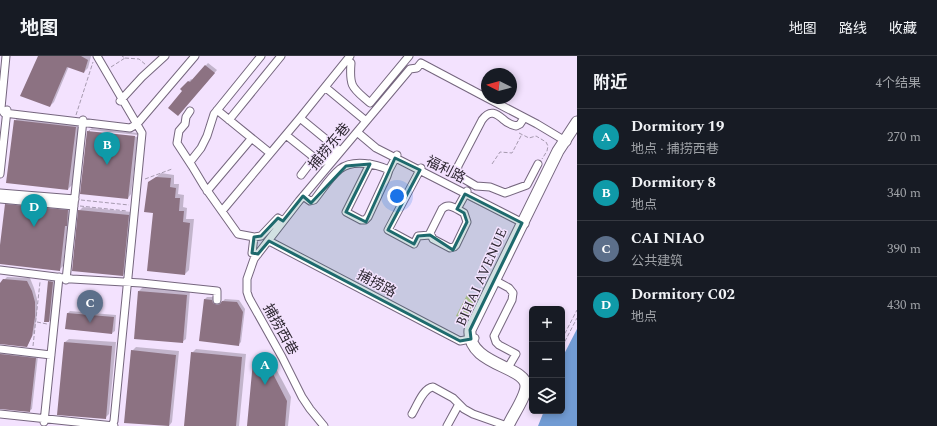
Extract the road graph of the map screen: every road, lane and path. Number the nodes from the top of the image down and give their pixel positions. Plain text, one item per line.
1 (6, 56) edge
2 (9, 56) edge
3 (95, 56) edge
4 (122, 56) edge
5 (165, 56) edge
6 (195, 56) edge
7 (261, 56) edge
8 (281, 56) edge
9 (409, 56) edge
10 (125, 58) junction
11 (349, 58) edge
12 (105, 70) junction
13 (149, 71) junction
14 (325, 87) junction
15 (481, 95) edge
16 (121, 100) junction
17 (371, 102) junction
18 (498, 104) edge
19 (378, 107) junction
20 (217, 110) junction
21 (5, 111) junction
22 (190, 111) dead end
23 (517, 114) junction
24 (300, 118) junction
25 (502, 118) junction
26 (524, 118) junction
27 (74, 120) junction
28 (229, 120) junction
29 (83, 122) junction
30 (366, 122) junction
31 (577, 122) edge
32 (135, 123) junction
33 (517, 126) junction
34 (577, 128) edge
35 (358, 131) junction
36 (522, 134) junction
37 (286, 135) junction
38 (251, 139) junction
39 (565, 141) junction
40 (0, 149) edge
41 (338, 150) junction
42 (270, 153) junction
43 (396, 156) junction
44 (314, 158) junction
45 (190, 162) junction
46 (370, 164) junction
47 (492, 164) dead end
48 (538, 164) joint
49 (172, 169) dead end
50 (420, 169) junction
51 (389, 170) junction
52 (0, 174) edge
53 (301, 175) dead end
54 (137, 182) junction
55 (208, 191) junction
56 (466, 192) junction
57 (0, 193) edge
58 (303, 196) junction
59 (0, 199) edge
60 (74, 203) junction
61 (133, 208) junction
62 (457, 209) junction
63 (222, 211) junction
64 (283, 222) junction
65 (524, 222) junction
66 (430, 235) junction
67 (254, 237) junction
68 (269, 241) junction
69 (258, 254) junction
70 (0, 270) edge
71 (0, 275) edge
72 (41, 279) junction
73 (60, 279) junction
74 (498, 282) junction
75 (126, 283) junction
76 (217, 295) dead end
77 (577, 310) edge
78 (577, 318) edge
79 (36, 322) junction
80 (51, 324) junction
81 (565, 333) edge
82 (473, 339) junction
83 (565, 342) edge
84 (0, 350) edge
85 (32, 353) junction
86 (50, 355) junction
87 (509, 366) junction
88 (459, 404) junction
89 (0, 414) edge
90 (412, 414) dead end
91 (0, 417) edge
92 (486, 418) junction
93 (43, 420) junction
94 (496, 424) edge
95 (79, 426) edge
96 (111, 426) edge
97 (324, 426) edge
98 (446, 426) edge
99 (482, 426) edge
100 (507, 426) edge
101 (511, 426) edge

1 - 21 street
2 - 21 street
3 - 12 street
3 - 16 street
3 - 27 path
4 - 10 path
5 - 13 street
6 - 32 street
7 - 20 street
8 - 28 street
9 - 17 street
10 - 12 path
10 - 13 path
11 - 14 street
11 - 17 street
12 - 16 street
13 - 16 street
14 - 24 street
14 - 30 street
15 - 19 street, 捕捞东巷
16 - 32 street
17 - 19 street
18 - 23 street
19 - 30 street, 捕捞东巷
20 - 28 street
20 - 45 street
21 - 27 street
21 - 40 street
21 - 52 street
22 - 45 street
23 - 25 street
23 - 26 street
24 - 37 street
24 - 41 street
25 - 33 street
25 - 48 street
26 - 33 street
26 - 39 street
27 - 29 street
28 - 38 street
29 - 32 street
29 - 60 street
30 - 35 street, 捕捞东巷
31 - 39 main road, BIHAI AVENUE
32 - 54 street
32 - 61 street
33 - 36 path
34 - 39 main road, BIHAI AVENUE
35 - 41 street, 捕捞东巷
35 - 43 street, 福利路
36 - 47 path
36 - 48 path
37 - 42 street
37 - 44 street
38 - 42 street
38 - 55 street
39 - 65 main road, BIHAI AVENUE
41 - 44 street
41 - 58 street, 捕捞东巷
42 - 63 street
43 - 50 street, 福利路
43 - 51 street
44 - 53 street
45 - 55 street
46 - 51 street
46 - 51 street
46 - 58 street
49 - 54 path
50 - 56 street, 福利路
50 - 66 street
54 - 61 street
55 - 63 street
56 - 62 street
56 - 65 street, 福利路
57 - 60 street
58 - 64 street, 捕捞东巷
59 - 60 street
60 - 61 path
60 - 61 path
60 - 73 street
61 - 75 street
62 - 66 street
62 - 66 street
63 - 67 street
64 - 67 street
64 - 68 street, 捕捞东巷
65 - 74 main road, BIHAI AVENUE
65 - 82 main road, BIHAI AVENUE
67 - 69 street
68 - 69 street, 捕捞西巷
68 - 82 street, 捕捞路
69 - 97 street, 捕捞西巷
70 - 73 street
71 - 72 street
72 - 73 street
72 - 79 path
73 - 75 street
73 - 80 street
73 - 86 street
74 - 82 main road, BIHAI AVENUE
74 - 87 street
75 - 76 street
75 - 96 street
77 - 81 path
78 - 83 path
79 - 80 path
79 - 85 path
80 - 86 street
82 - 87 main road, BIHAI AVENUE
82 - 100 main road, BIHAI AVENUE
84 - 85 street
85 - 86 street
86 - 93 street
87 - 101 main road, BIHAI AVENUE
88 - 90 street
88 - 92 street
88 - 98 street
89 - 93 street
91 - 93 street
92 - 94 street
92 - 99 street
93 - 95 street
93 - 96 street
94 - 100 street

